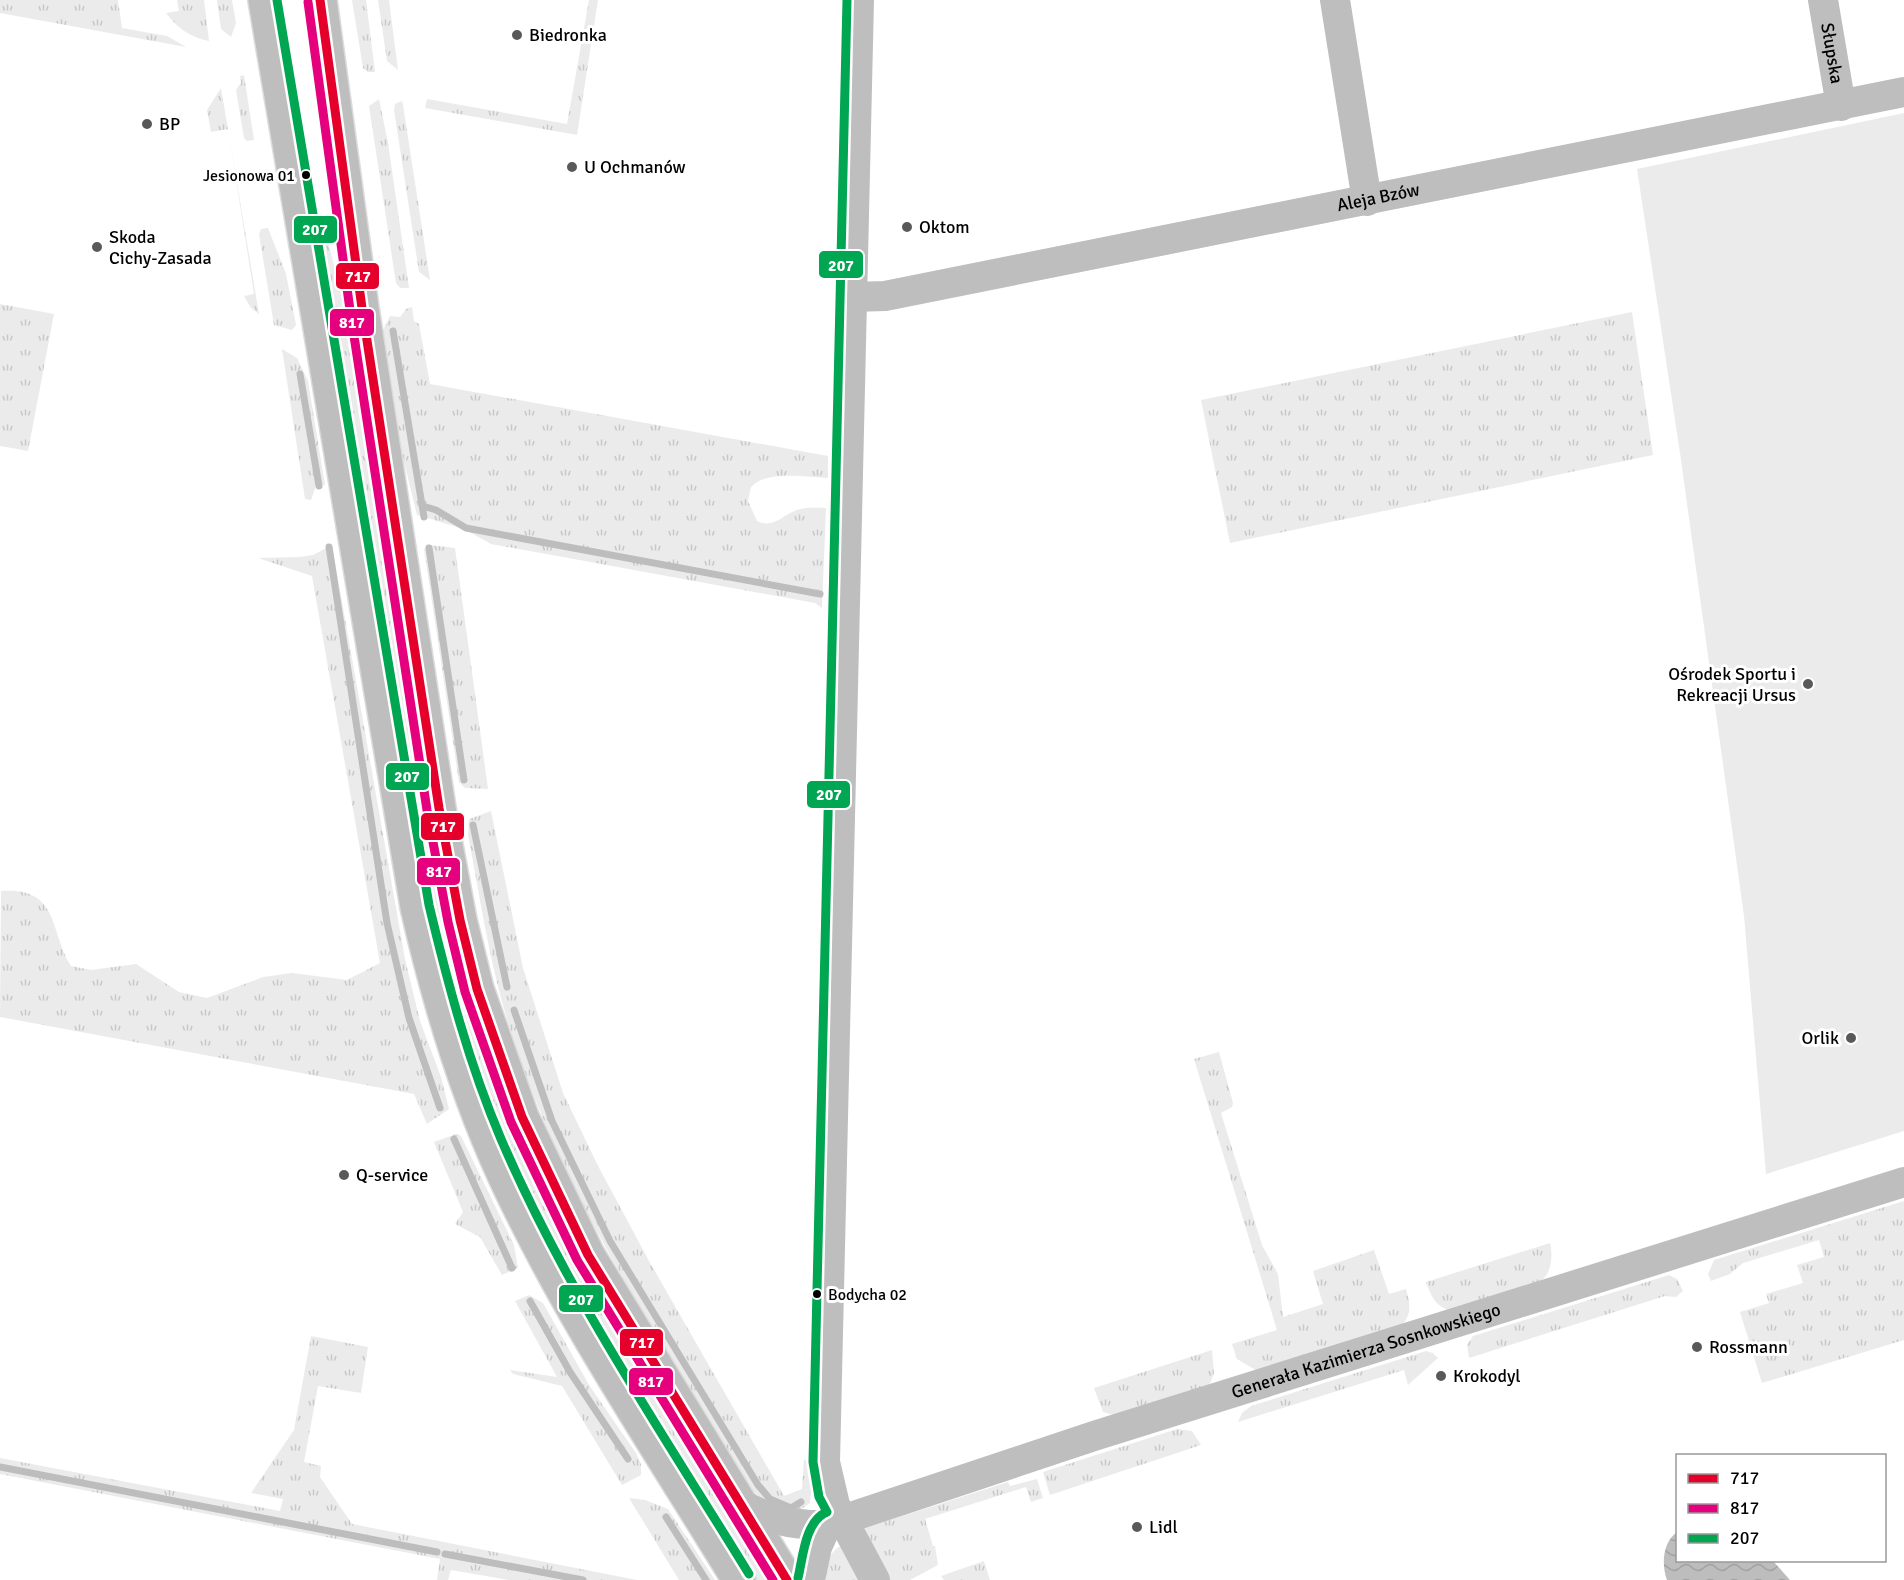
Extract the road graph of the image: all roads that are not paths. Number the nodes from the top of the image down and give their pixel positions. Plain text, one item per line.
1 (265, 0) edge
2 (320, 0) edge
3 (859, 0) edge
4 (1335, 0) edge
5 (1823, 0) edge
6 (1904, 93) edge
7 (1841, 106) junction
8 (1367, 201) junction
9 (852, 297) junction
10 (1904, 1182) edge
11 (736, 1501) junction
12 (835, 1521) junction
13 (739, 1580) edge
14 (787, 1580) edge
15 (810, 1580) edge
16 (875, 1580) edge

1 - 13 main road
2 - 11 main road
3 - 9 street
4 - 8 street
5 - 7 street, Słupska
6 - 7 street, Aleja Bzów
7 - 8 street, Aleja Bzów
8 - 9 street, Aleja Bzów
9 - 12 street
10 - 12 street, Generała Kazimierza Sosnkowskiego
11 - 12 street, Generała Kazimierza Sosnkowskiego
11 - 14 main road
12 - 15 street
12 - 16 street

